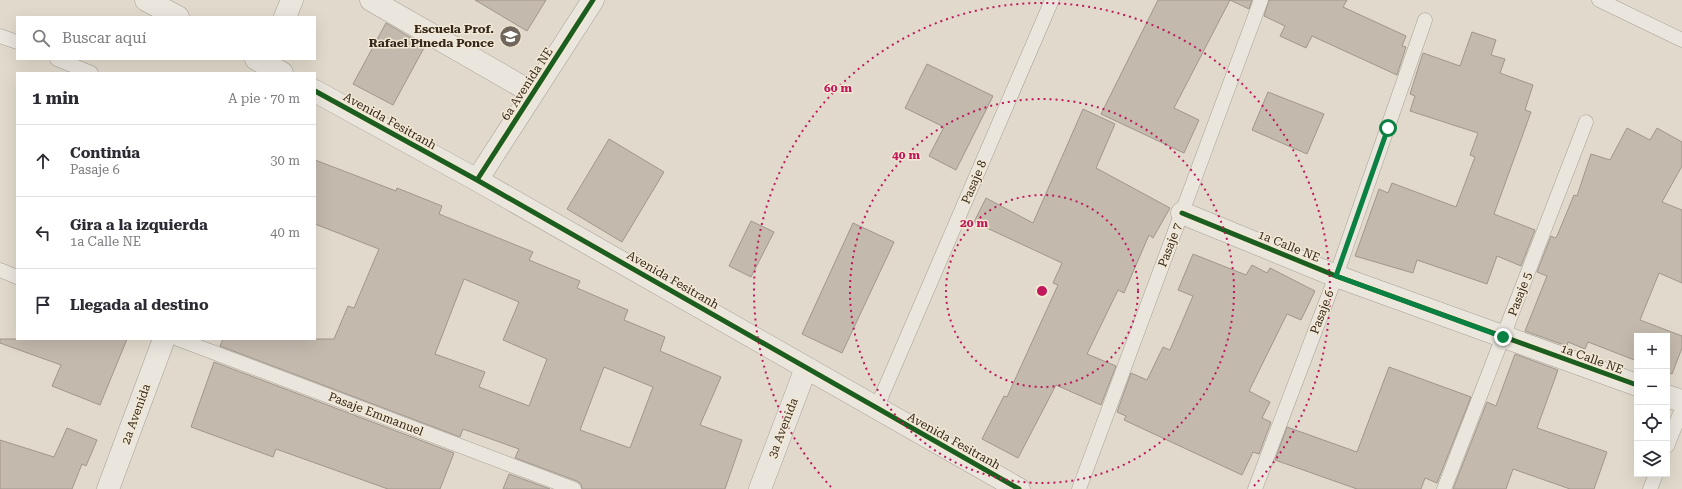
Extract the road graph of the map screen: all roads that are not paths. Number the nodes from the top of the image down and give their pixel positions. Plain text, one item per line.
1 (146, 0) edge
2 (292, 0) edge
3 (370, 0) edge
4 (593, 0) edge
5 (1052, 0) edge
6 (1261, 0) edge
7 (1599, 0) edge
8 (176, 16) edge
9 (285, 16) edge
10 (1425, 20) dead end
11 (0, 36) edge
12 (1682, 40) edge
13 (16, 42) edge
14 (59, 60) edge
15 (89, 72) edge
16 (316, 92) edge
17 (533, 93) junction
18 (1586, 122) dead end
19 (477, 180) junction
20 (1182, 213) junction
21 (0, 270) edge
22 (1336, 276) junction
23 (16, 277) edge
24 (1503, 337) junction
25 (164, 340) edge
26 (181, 340) edge
27 (806, 368) junction
28 (1634, 384) edge
29 (1670, 397) edge
30 (1682, 401) edge
31 (876, 409) junction
32 (1682, 409) edge
33 (1669, 441) edge
34 (1655, 477) edge
35 (108, 489) edge
36 (574, 489) edge
37 (760, 489) edge
38 (1019, 489) edge
39 (1078, 489) edge
40 (1256, 489) edge
41 (1444, 489) edge
42 (1650, 489) edge

1 - 8 street
2 - 9 street
3 - 17 street
4 - 17 street, 6a Avenida NE
5 - 31 lane, Pasaje 8
6 - 20 lane, Pasaje 7
7 - 12 lane
10 - 22 lane, Pasaje 6
11 - 13 lane
14 - 15 lane
16 - 19 street, Avenida Fesitranh
17 - 19 street, 6a Avenida NE
18 - 24 lane, Pasaje 5
19 - 27 street, Avenida Fesitranh
20 - 22 street, 1a Calle NE
20 - 39 lane, Pasaje 7
21 - 23 lane
22 - 24 street, 1a Calle NE
22 - 40 lane, Pasaje 6
24 - 28 street, 1a Calle NE
24 - 41 lane, Pasaje 5
25 - 35 street, 2a Avenida
26 - 36 lane, Pasaje Emmanuel
27 - 31 street, Avenida Fesitranh
27 - 37 street, 3a Avenida
29 - 30 street
31 - 38 street, Avenida Fesitranh
32 - 33 lane
34 - 42 lane

